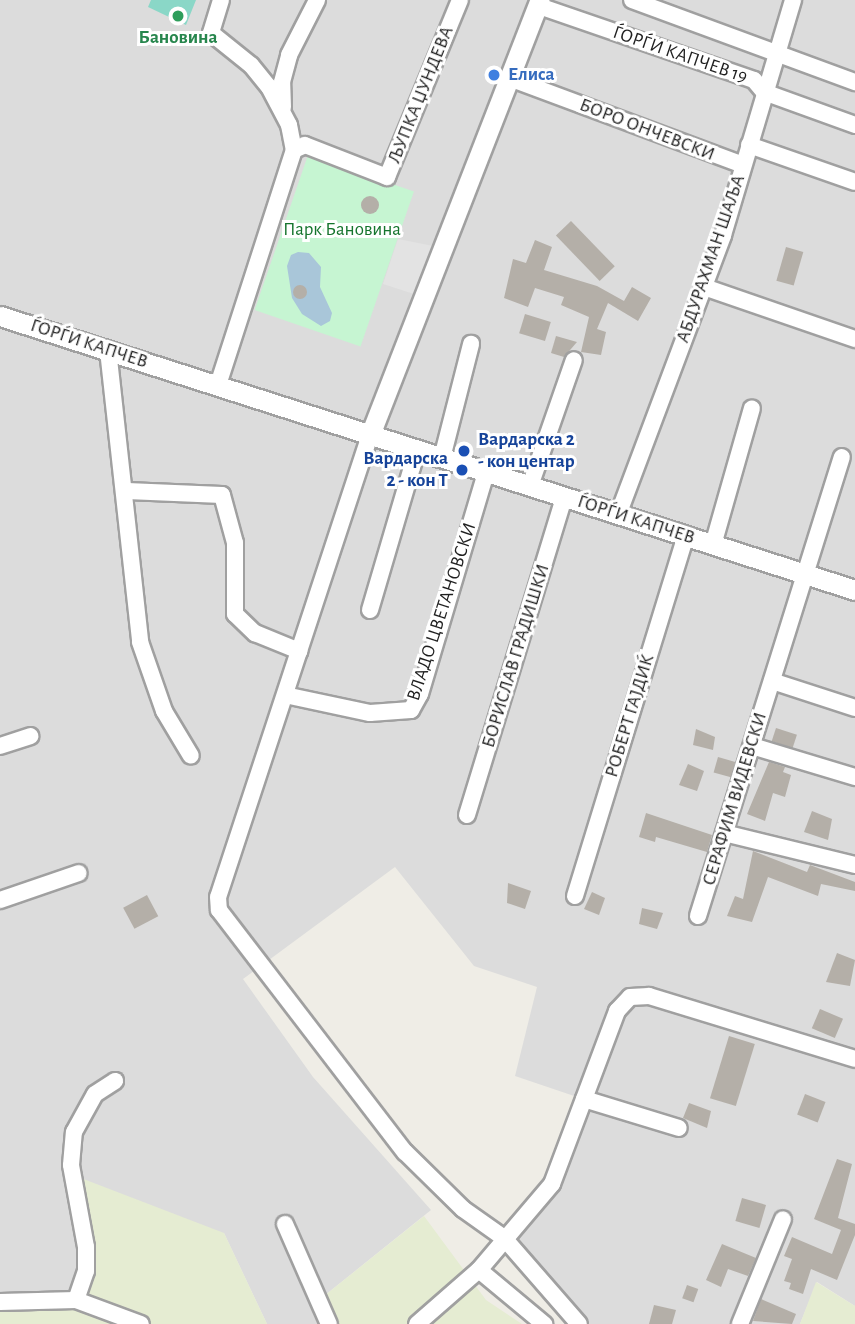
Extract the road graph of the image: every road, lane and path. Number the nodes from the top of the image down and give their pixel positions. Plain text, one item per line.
1 (221, 0) edge
2 (317, 0) edge
3 (460, 0) edge
4 (632, 0) edge
5 (793, 0) edge
6 (540, 3) edge
7 (777, 53) junction
8 (512, 79) junction
9 (855, 82) edge
10 (764, 92) junction
11 (284, 116) junction
12 (855, 125) edge
13 (749, 145) junction
14 (294, 150) junction
15 (743, 165) junction
16 (855, 182) edge
17 (704, 287) junction
18 (0, 316) edge
19 (855, 339) edge
20 (471, 344) dead end
21 (108, 350) junction
22 (574, 360) dead end
23 (218, 385) junction
24 (752, 408) dead end
25 (370, 435) junction
26 (417, 450) junction
27 (842, 457) dead end
28 (442, 458) junction
29 (486, 472) junction
30 (530, 486) junction
31 (127, 491) junction
32 (564, 497) junction
33 (618, 515) junction
34 (686, 536) junction
35 (713, 545) junction
36 (806, 574) junction
37 (855, 590) edge
38 (370, 610) dead end
39 (299, 651) junction
40 (772, 681) junction
41 (285, 695) junction
42 (855, 708) edge
43 (30, 736) dead end
44 (0, 746) edge
45 (752, 746) junction
46 (191, 756) dead end
47 (855, 777) edge
48 (467, 815) dead end
49 (724, 833) junction
50 (855, 865) edge
51 (79, 873) dead end
52 (575, 896) dead end
53 (0, 900) edge
54 (698, 916) dead end
55 (855, 1059) edge
56 (115, 1081) dead end
57 (584, 1099) junction
58 (679, 1128) dead end
59 (783, 1219) dead end
60 (285, 1224) dead end
61 (505, 1238) junction
62 (479, 1270) junction
63 (76, 1300) junction
64 (0, 1302) edge
65 (141, 1324) edge
66 (330, 1324) edge
67 (417, 1324) edge
68 (544, 1324) edge
69 (579, 1324) edge
70 (740, 1324) edge

1 - 11 street
2 - 11 street
3 - 14 street, ЉУПКА ЏУНДЕВА
4 - 7 street
5 - 7 street, АБДУРАХМАН ШАЉА
6 - 8 street
6 - 10 street, ЃОРЃИ КАПЧЕВ 19
7 - 9 street
7 - 10 street, АБДУРАХМАН ШАЉА
8 - 15 street, БОРО ОНЧЕВСКИ
8 - 25 street
10 - 12 street, ЃОРЃИ КАПЧЕВ 19
10 - 13 street, АБДУРАХМАН ШАЉА
11 - 14 street
13 - 15 street, АБДУРАХМАН ШАЉА
13 - 16 street
14 - 23 street
15 - 17 street, АБДУРАХМАН ШАЉА
17 - 19 street
17 - 33 street, АБДУРАХМАН ШАЉА
18 - 21 street, ЃОРЃИ КАПЧЕВ
20 - 28 street
21 - 23 street, ЃОРЃИ КАПЧЕВ
21 - 31 street
22 - 30 street
23 - 25 street, ЃОРЃИ КАПЧЕВ
24 - 35 street
25 - 26 street, ЃОРЃИ КАПЧЕВ
25 - 39 street
26 - 28 street, ЃОРЃИ КАПЧЕВ
26 - 38 street
27 - 36 street, СЕРАФИМ ВИДЕВСКИ
28 - 29 street, ЃОРЃИ КАПЧЕВ
29 - 30 street, ЃОРЃИ КАПЧЕВ
29 - 41 street, ВЛАДО ЦВЕТАНОВСКИ
30 - 32 street, ЃОРЃИ КАПЧЕВ
31 - 39 street
31 - 46 street
32 - 33 street, ЃОРЃИ КАПЧЕВ
32 - 48 street, БОРИСЛАВ ГРАДИШКИ
33 - 34 street, ЃОРЃИ КАПЧЕВ
34 - 35 street, ЃОРЃИ КАПЧЕВ
34 - 52 street, РОБЕРТ ГАЈДИЌ
35 - 36 street, ЃОРЃИ КАПЧЕВ
36 - 37 street, ЃОРЃИ КАПЧЕВ
36 - 40 street, СЕРАФИМ ВИДЕВСКИ
39 - 41 street
40 - 42 street
40 - 45 street, СЕРАФИМ ВИДЕВСКИ
41 - 61 street
43 - 44 street
45 - 47 street
45 - 49 street, СЕРАФИМ ВИДЕВСКИ
49 - 50 street
49 - 54 street, СЕРАФИМ ВИДЕВСКИ
51 - 53 street
55 - 57 street
56 - 63 street
57 - 58 street
57 - 61 street
59 - 70 street
60 - 66 street
61 - 62 street
61 - 69 street
62 - 67 street
62 - 68 street
63 - 64 street
63 - 65 street

